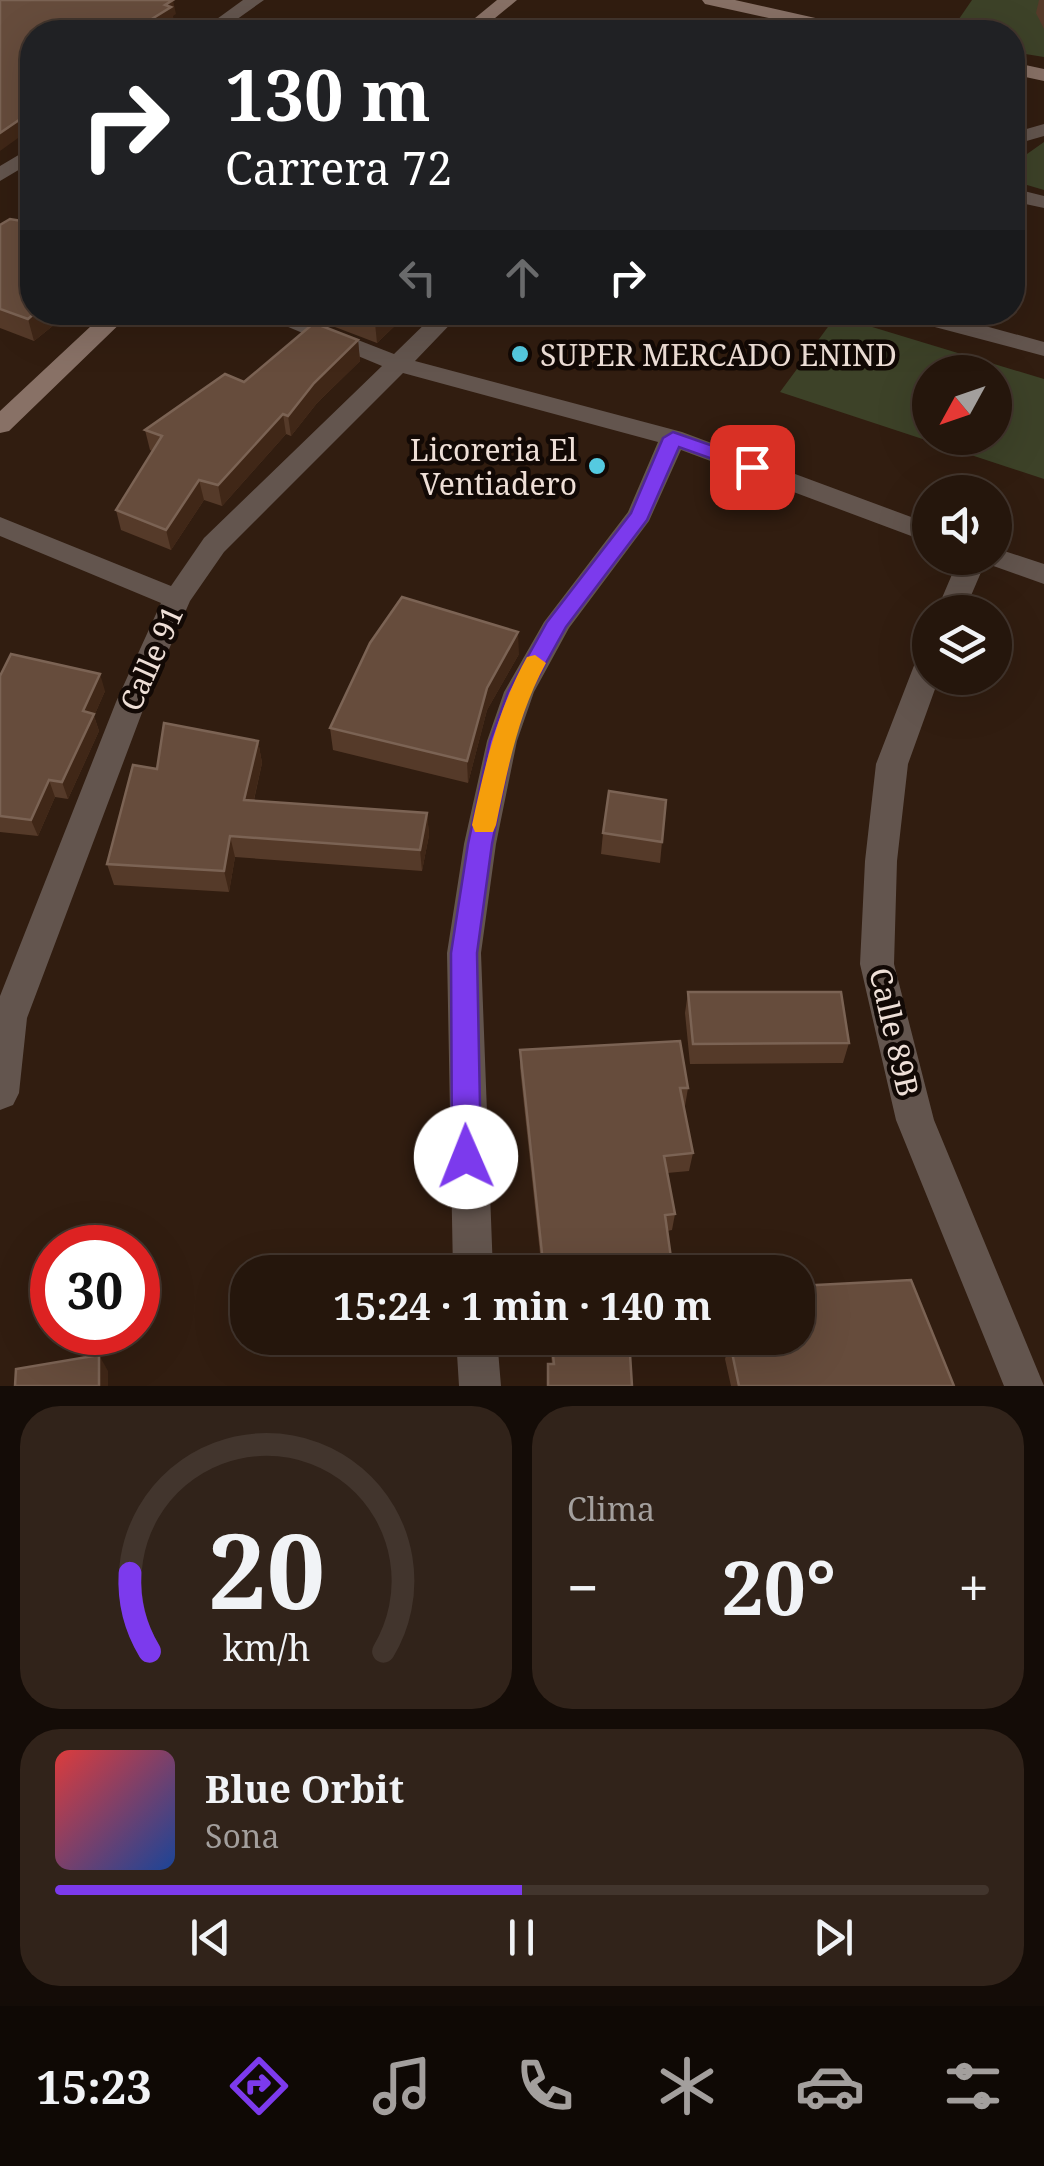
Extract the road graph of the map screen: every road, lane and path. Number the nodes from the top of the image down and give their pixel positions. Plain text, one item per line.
1 (256, 0) edge
2 (508, 0) edge
3 (711, 0) edge
4 (226, 20) edge
5 (482, 20) edge
6 (800, 20) edge
7 (105, 325) edge
8 (297, 325) edge
9 (438, 325) edge
10 (953, 325) edge
11 (1044, 349) edge
12 (399, 364) junction
13 (0, 424) edge
14 (673, 438) junction
15 (0, 526) edge
16 (912, 527) edge
17 (1012, 564) edge
18 (1044, 574) edge
19 (176, 598) junction
20 (918, 695) edge
21 (0, 1093) edge
22 (472, 1255) edge
23 (478, 1355) edge
24 (480, 1386) edge
25 (1025, 1386) edge

1 - 4 street
2 - 5 street
3 - 6 street
7 - 13 street
8 - 12 street
9 - 12 street, Calle 91
10 - 11 street
12 - 14 street
12 - 19 street, Calle 91
14 - 16 street
14 - 22 street
15 - 19 street
17 - 18 street
19 - 21 street, Calle 91
20 - 25 street, Calle 89B
23 - 24 street

